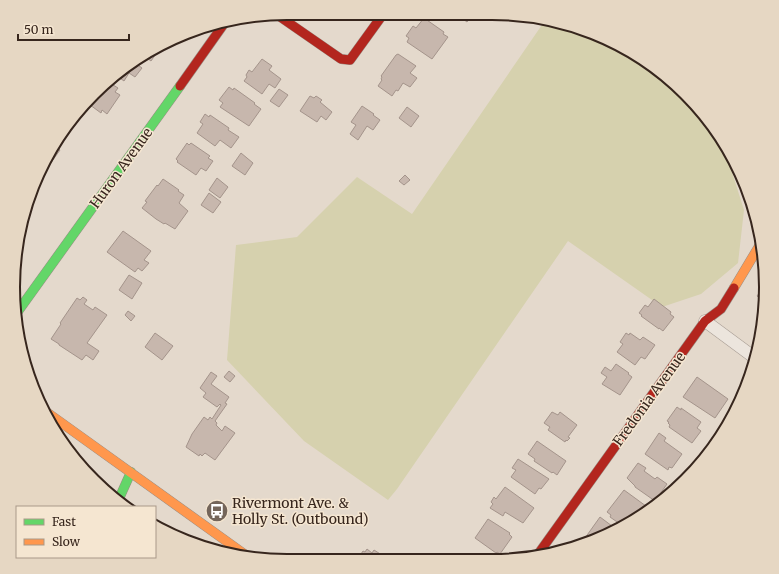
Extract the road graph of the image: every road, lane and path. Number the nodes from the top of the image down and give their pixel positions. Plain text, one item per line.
1 (285, 20) edge
2 (379, 20) edge
3 (221, 28) edge
4 (757, 250) edge
5 (21, 307) edge
6 (705, 321) junction
7 (750, 355) edge
8 (56, 419) edge
9 (131, 472) junction
10 (120, 496) edge
11 (238, 550) edge
12 (541, 550) edge

1 - 2 street
3 - 5 street, Huron Avenue
4 - 6 street, Fredonia Avenue
6 - 7 street
6 - 12 street, Fredonia Avenue
8 - 9 street
9 - 10 street
9 - 11 street

